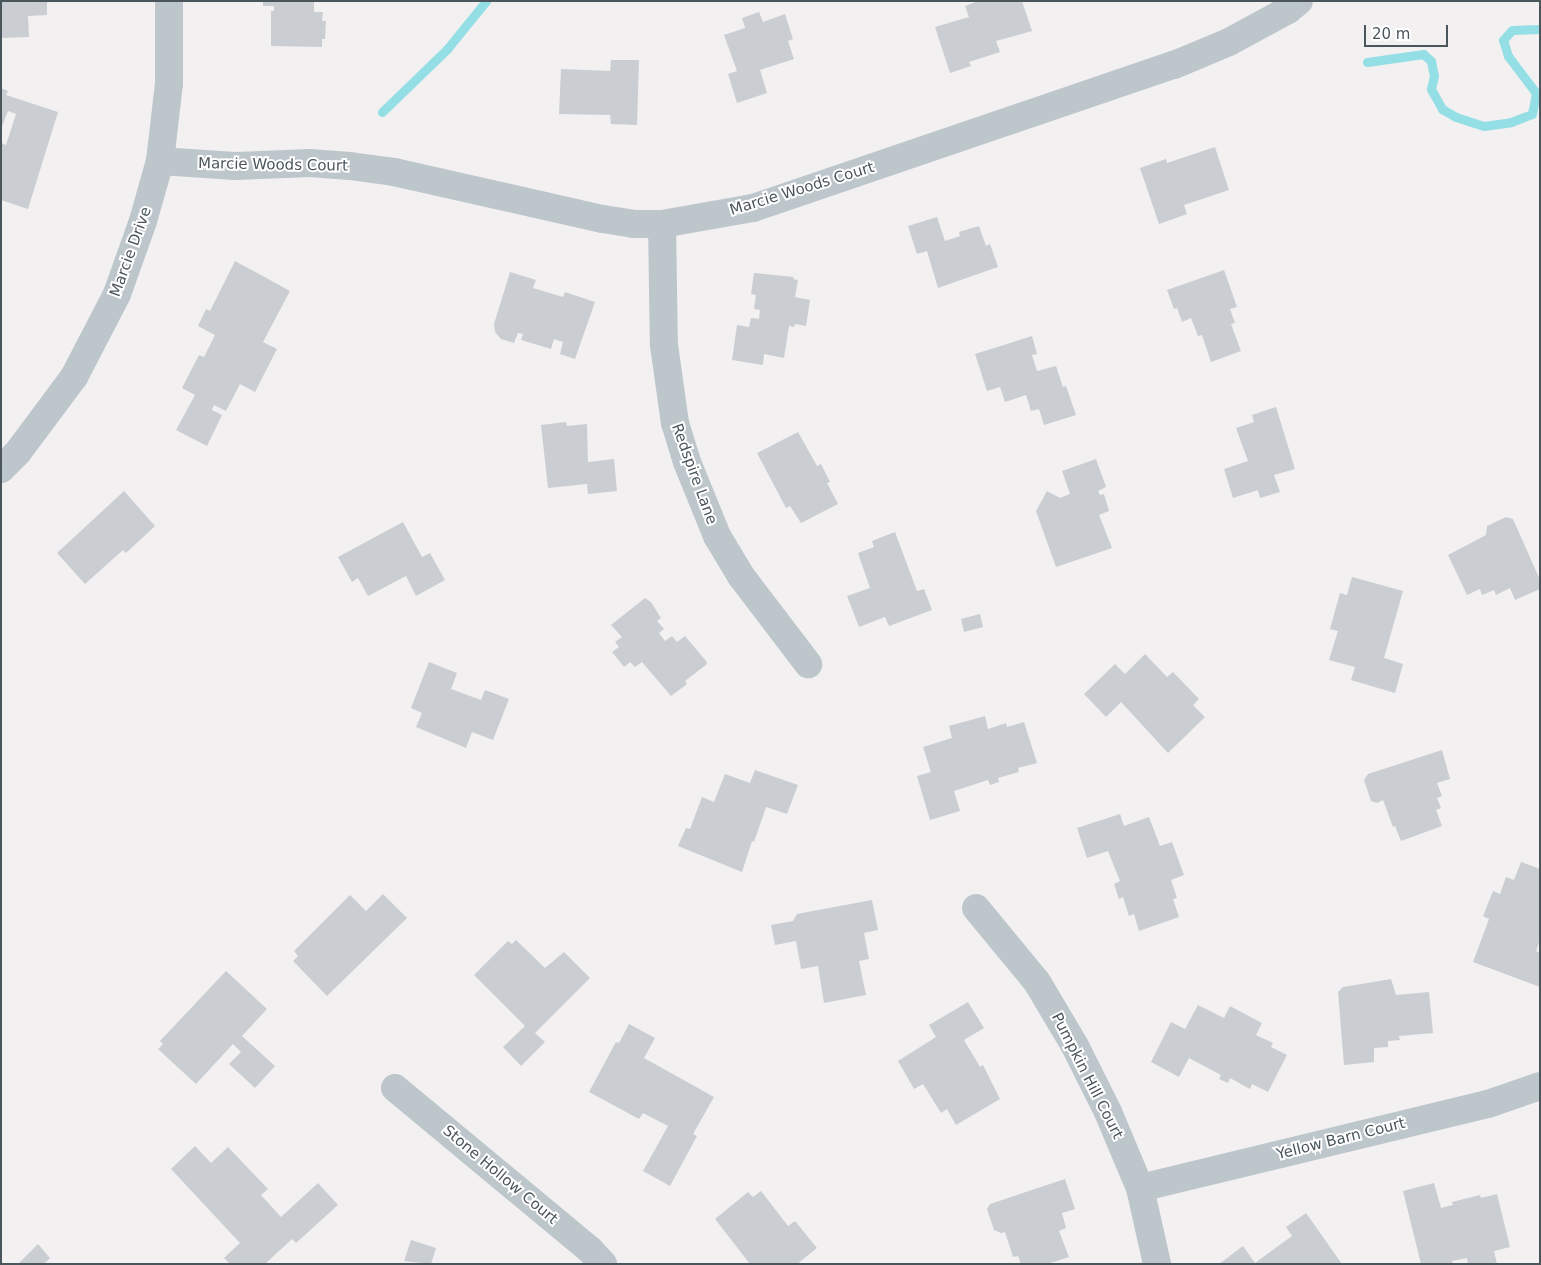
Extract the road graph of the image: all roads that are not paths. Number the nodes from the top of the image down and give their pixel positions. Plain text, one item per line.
1 (169, 1) edge
2 (1299, 1) edge
3 (160, 161) junction
4 (662, 224) junction
5 (1, 469) edge
6 (808, 664) dead end
7 (976, 908) dead end
8 (1540, 1086) edge
9 (396, 1088) dead end
10 (1140, 1188) junction
11 (603, 1264) edge
12 (1157, 1264) edge

1 - 3 street, Marcie Drive
2 - 4 street, Marcie Woods Court
3 - 4 street, Marcie Woods Court
3 - 5 street, Marcie Drive
4 - 6 street, Redspire Lane
7 - 10 street, Pumpkin Hill Court
8 - 10 street, Yellow Barn Court
9 - 11 street, Stone Hollow Court
10 - 12 street, Pumpkin Hill Court

